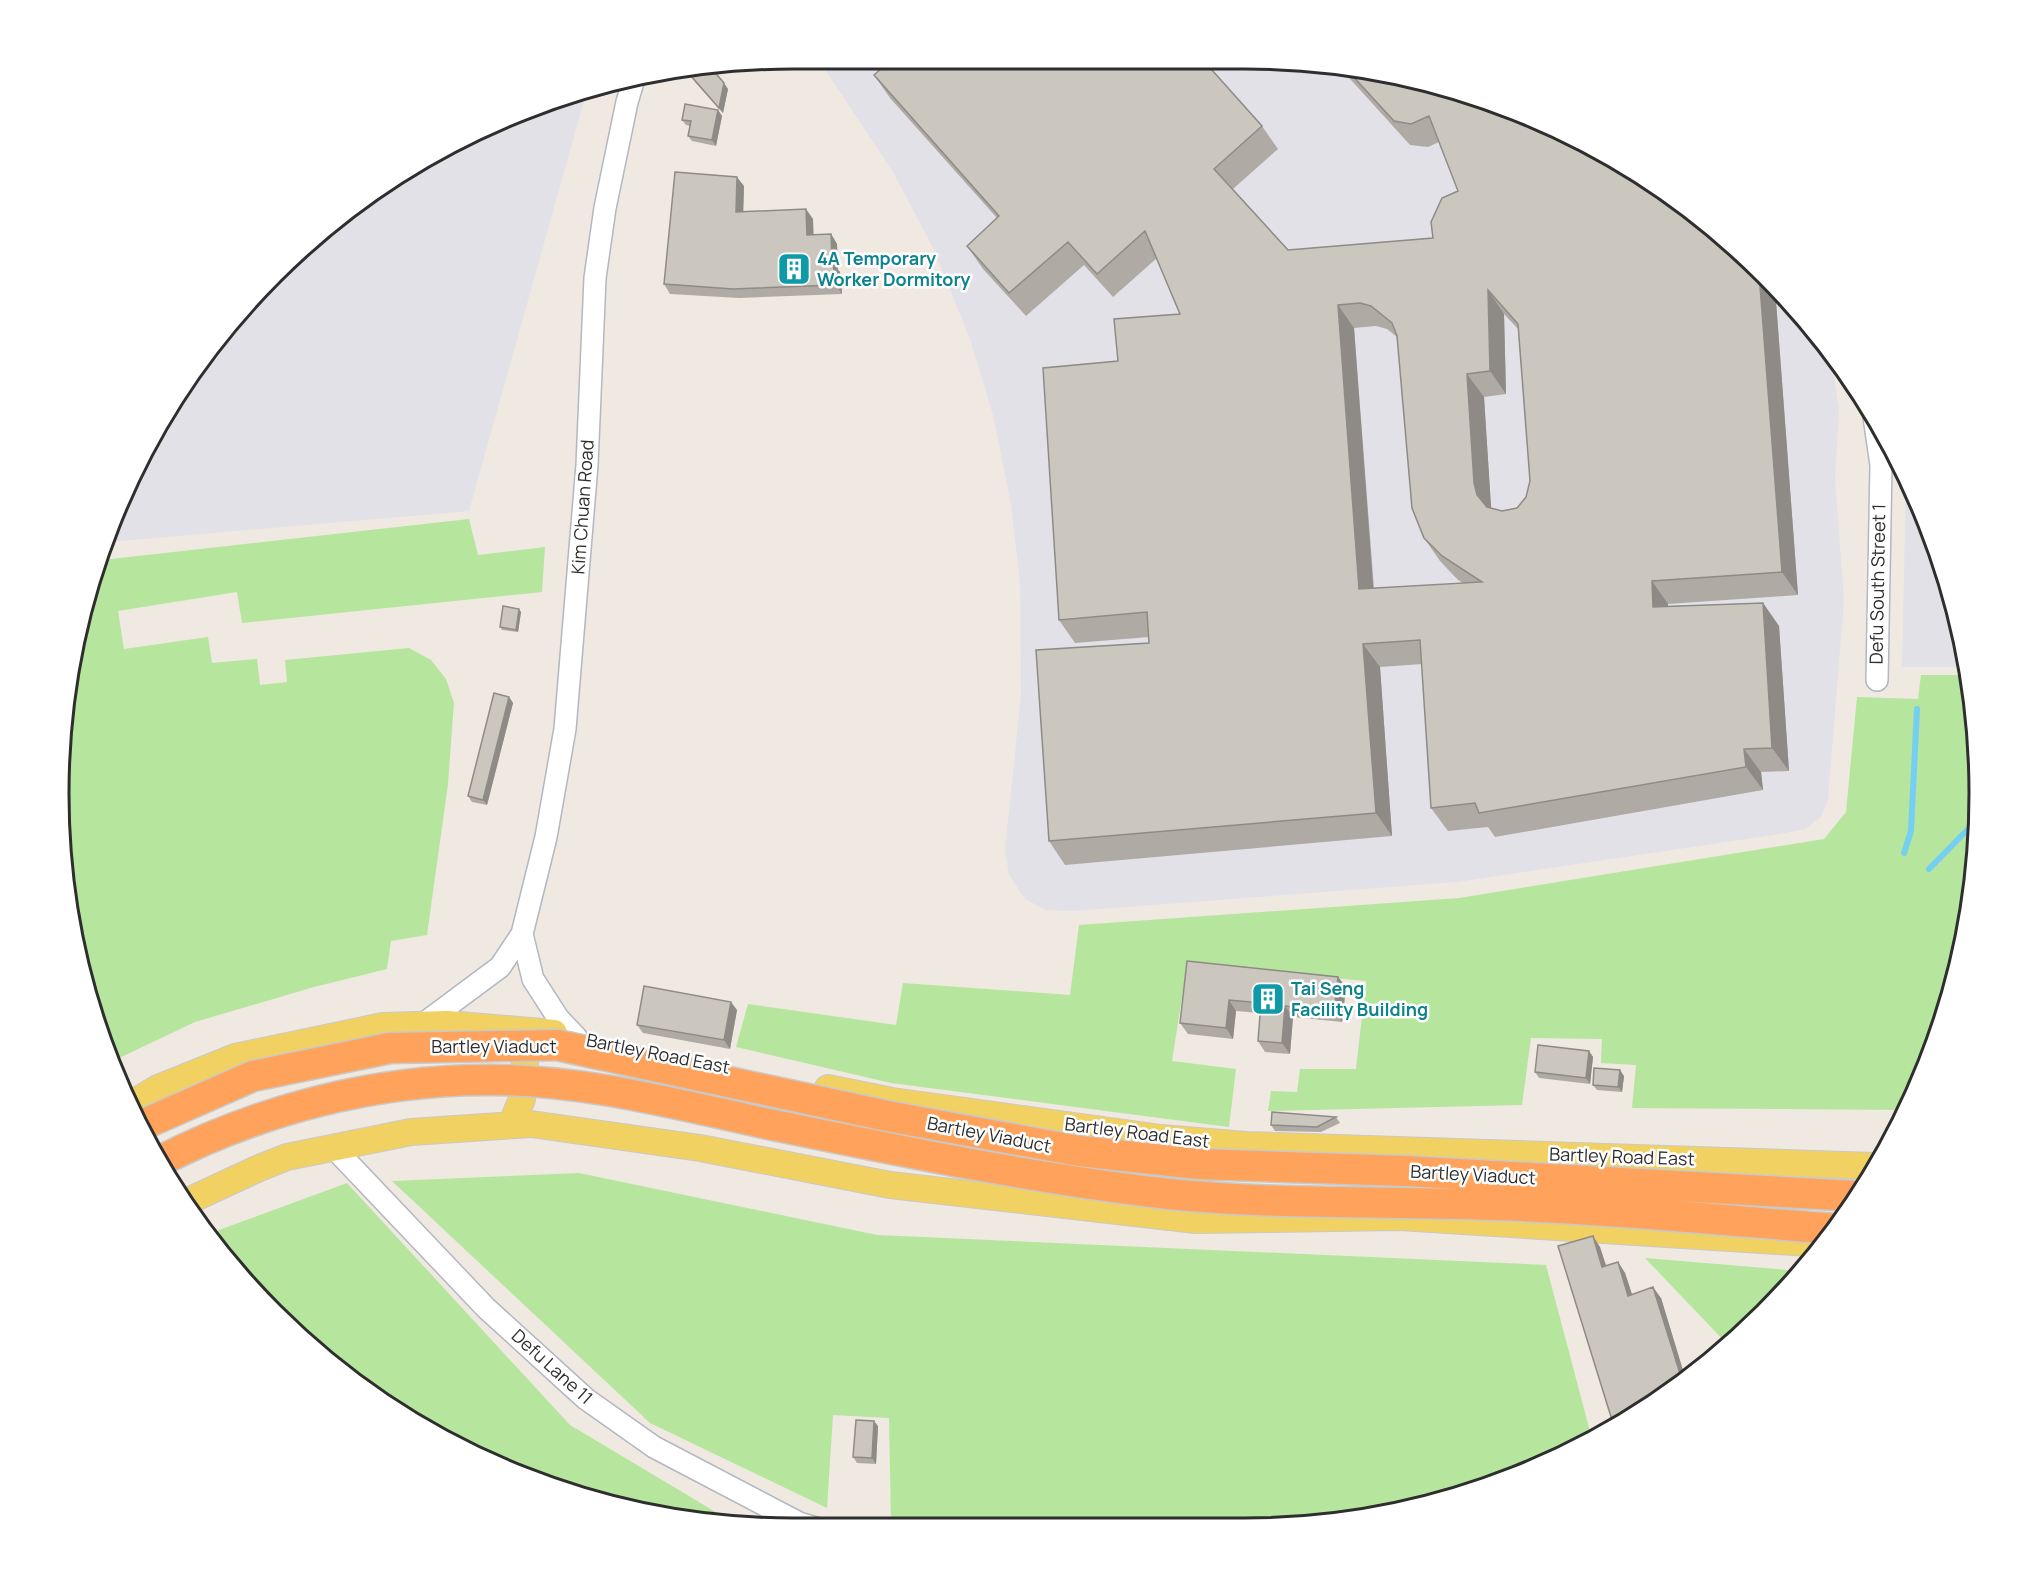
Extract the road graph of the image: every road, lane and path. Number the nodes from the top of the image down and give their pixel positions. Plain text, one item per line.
1 (631, 88) edge
2 (1878, 442) edge
3 (1877, 680) dead end
4 (522, 934) junction
5 (422, 1025) junction
6 (521, 1031) junction
7 (576, 1037) junction
8 (138, 1100) edge
9 (1023, 1119) junction
10 (148, 1122) edge
11 (511, 1125) junction
12 (333, 1147) junction
13 (1626, 1157) junction
14 (167, 1158) edge
15 (1866, 1166) edge
16 (1847, 1196) edge
17 (1004, 1198) junction
18 (193, 1199) edge
19 (1824, 1228) edge
20 (1613, 1230) junction
21 (1812, 1243) edge
22 (789, 1518) edge

1 - 4 street, Kim Chuan Road
2 - 3 street, Defu South Street 1
4 - 5 street
4 - 7 street
5 - 6 main road, Bartley Road East
5 - 8 main road, Bartley Road East
6 - 7 main road, Bartley Road East
6 - 11 main road
7 - 9 main road, Bartley Road East
9 - 13 main road, Bartley Road East
9 - 17 main road
10 - 16 highway, Bartley Viaduct, bridge
11 - 12 main road
11 - 17 main road
12 - 18 main road
12 - 22 street, Defu Lane 11
13 - 15 main road, Bartley Road East
13 - 20 main road
14 - 19 highway, Bartley Viaduct, bridge
17 - 20 main road
20 - 21 main road

